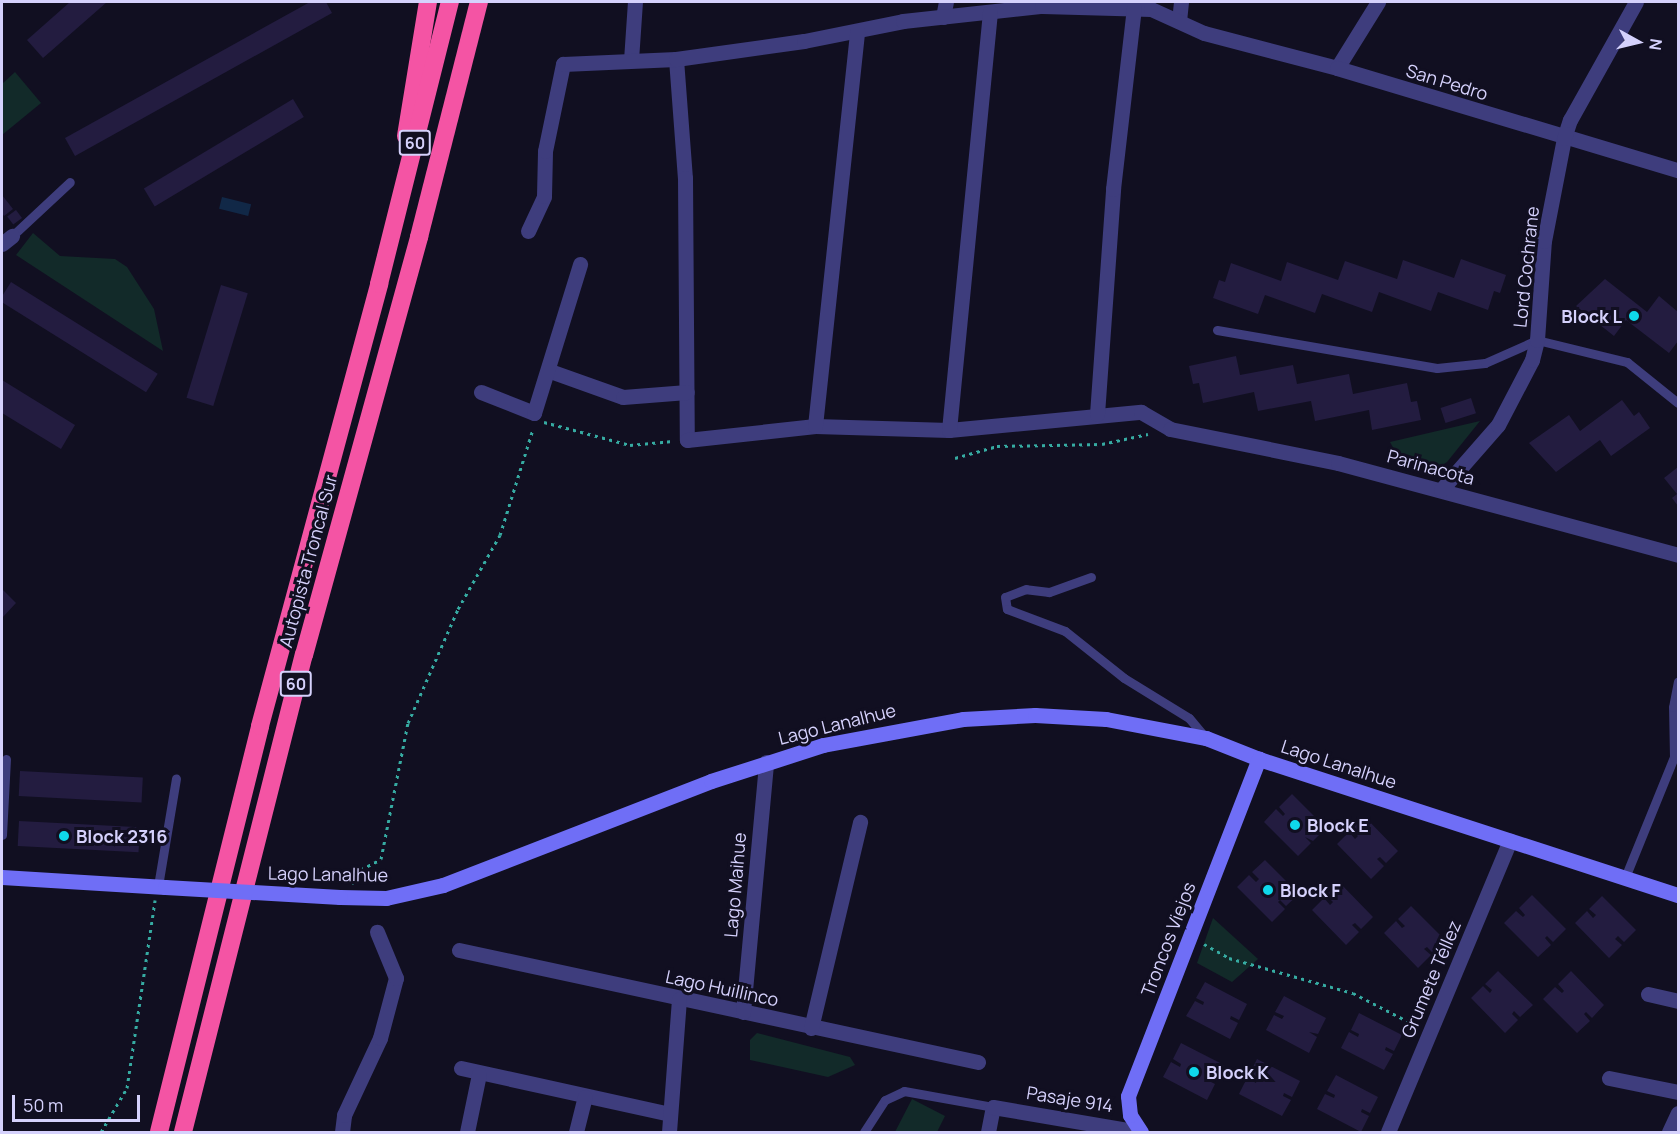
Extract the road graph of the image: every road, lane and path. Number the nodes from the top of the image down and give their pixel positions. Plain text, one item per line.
1 (428, 2) edge
2 (450, 2) edge
3 (479, 2) edge
4 (635, 2) edge
5 (1181, 2) edge
6 (1378, 2) edge
7 (1636, 2) edge
8 (1134, 8) junction
9 (945, 9) edge
10 (990, 12) junction
11 (1179, 21) junction
12 (857, 31) junction
13 (676, 59) junction
14 (631, 60) junction
15 (1337, 68) junction
16 (1564, 138) junction
17 (1678, 171) edge
18 (70, 182) dead end
19 (528, 231) dead end
20 (7, 240) edge
21 (580, 264) dead end
22 (380, 284) junction
23 (1217, 330) dead end
24 (1537, 340) junction
25 (550, 371) junction
26 (481, 392) dead end
27 (687, 392) junction
28 (1678, 402) edge
29 (1097, 414) junction
30 (815, 426) junction
31 (1170, 429) junction
32 (949, 430) junction
33 (687, 440) junction
34 (955, 458) dead end
35 (1441, 490) junction
36 (1678, 555) edge
37 (1091, 577) dead end
38 (1678, 681) edge
39 (1206, 738) junction
40 (6, 759) dead end
41 (1259, 759) junction
42 (766, 762) junction
43 (176, 779) dead end
44 (860, 822) dead end
45 (2, 835) edge
46 (1510, 840) junction
47 (2, 877) edge
48 (1624, 880) junction
49 (161, 887) junction
50 (1678, 895) edge
51 (345, 897) junction
52 (377, 932) dead end
53 (1191, 936) junction
54 (459, 950) dead end
55 (1648, 994) dead end
56 (679, 999) junction
57 (1678, 1001) edge
58 (743, 1012) junction
59 (811, 1028) junction
60 (1430, 1033) junction
61 (978, 1062) dead end
62 (461, 1068) dead end
63 (479, 1074) junction
64 (1609, 1078) dead end
65 (1678, 1092) edge
66 (585, 1097) junction
67 (993, 1107) junction
68 (1678, 1113) edge
69 (670, 1114) junction
70 (101, 1132) edge
71 (159, 1132) edge
72 (183, 1132) edge
73 (342, 1132) edge
74 (467, 1132) edge
75 (576, 1132) edge
76 (669, 1132) edge
77 (864, 1132) edge
78 (988, 1132) edge
79 (1140, 1132) edge
80 (1388, 1132) edge
81 (1669, 1132) edge

1 - 22 highway
2 - 22 highway, Autopista Troncal Sur / 60
3 - 72 highway, Autopista Troncal Sur / 60
4 - 14 street
5 - 11 street
6 - 15 street
7 - 16 street, Lord Cochrane
8 - 10 street, San Pedro
8 - 11 street, San Pedro
8 - 29 street
9 - 10 street, San Pedro
9 - 12 street, San Pedro
10 - 32 street
11 - 15 street, San Pedro
12 - 13 street, San Pedro
12 - 30 street
13 - 14 street, San Pedro
13 - 27 street
14 - 19 street, San Pedro
15 - 16 street, San Pedro
16 - 17 street, San Pedro
16 - 24 street, Lord Cochrane
18 - 20 lane
21 - 25 street
22 - 71 highway, Autopista Troncal Sur / 60
23 - 24 lane
24 - 28 lane
24 - 35 street, Lord Cochrane
25 - 26 street
25 - 27 street
27 - 33 street
29 - 31 street, Parinacota
29 - 32 street, Parinacota
30 - 32 street, Parinacota
30 - 33 street, Parinacota
31 - 34 path
31 - 35 street, Parinacota
33 - 51 path
35 - 36 street, Parinacota
37 - 39 lane
38 - 48 lane
39 - 41 main road, Lago Lanalhue
39 - 42 main road, Lago Lanalhue
40 - 45 lane
41 - 46 main road, Lago Lanalhue
41 - 53 main road, Troncos Viejos
42 - 51 main road, Lago Lanalhue
42 - 58 street, Lago Maihue
43 - 49 lane
44 - 59 street
46 - 48 main road, Lago Lanalhue
46 - 60 street, Grumete Téllez
47 - 49 main road, Lago Lanalhue
48 - 50 main road, Lago Lanalhue
49 - 51 main road, Lago Lanalhue, bridge
49 - 70 path
52 - 73 street
53 - 60 path
53 - 79 main road, Troncos Viejos
54 - 56 street, Lago Huillinco
55 - 57 street
56 - 58 street, Lago Huillinco
56 - 69 street
58 - 59 street, Lago Huillinco
59 - 61 street, Lago Huillinco
60 - 80 street, Grumete Téllez
62 - 63 street
63 - 66 street
63 - 74 street
64 - 65 street
66 - 69 street
66 - 75 street
67 - 77 lane
67 - 78 street
67 - 79 street, Pasaje 914
68 - 81 street
69 - 76 street

